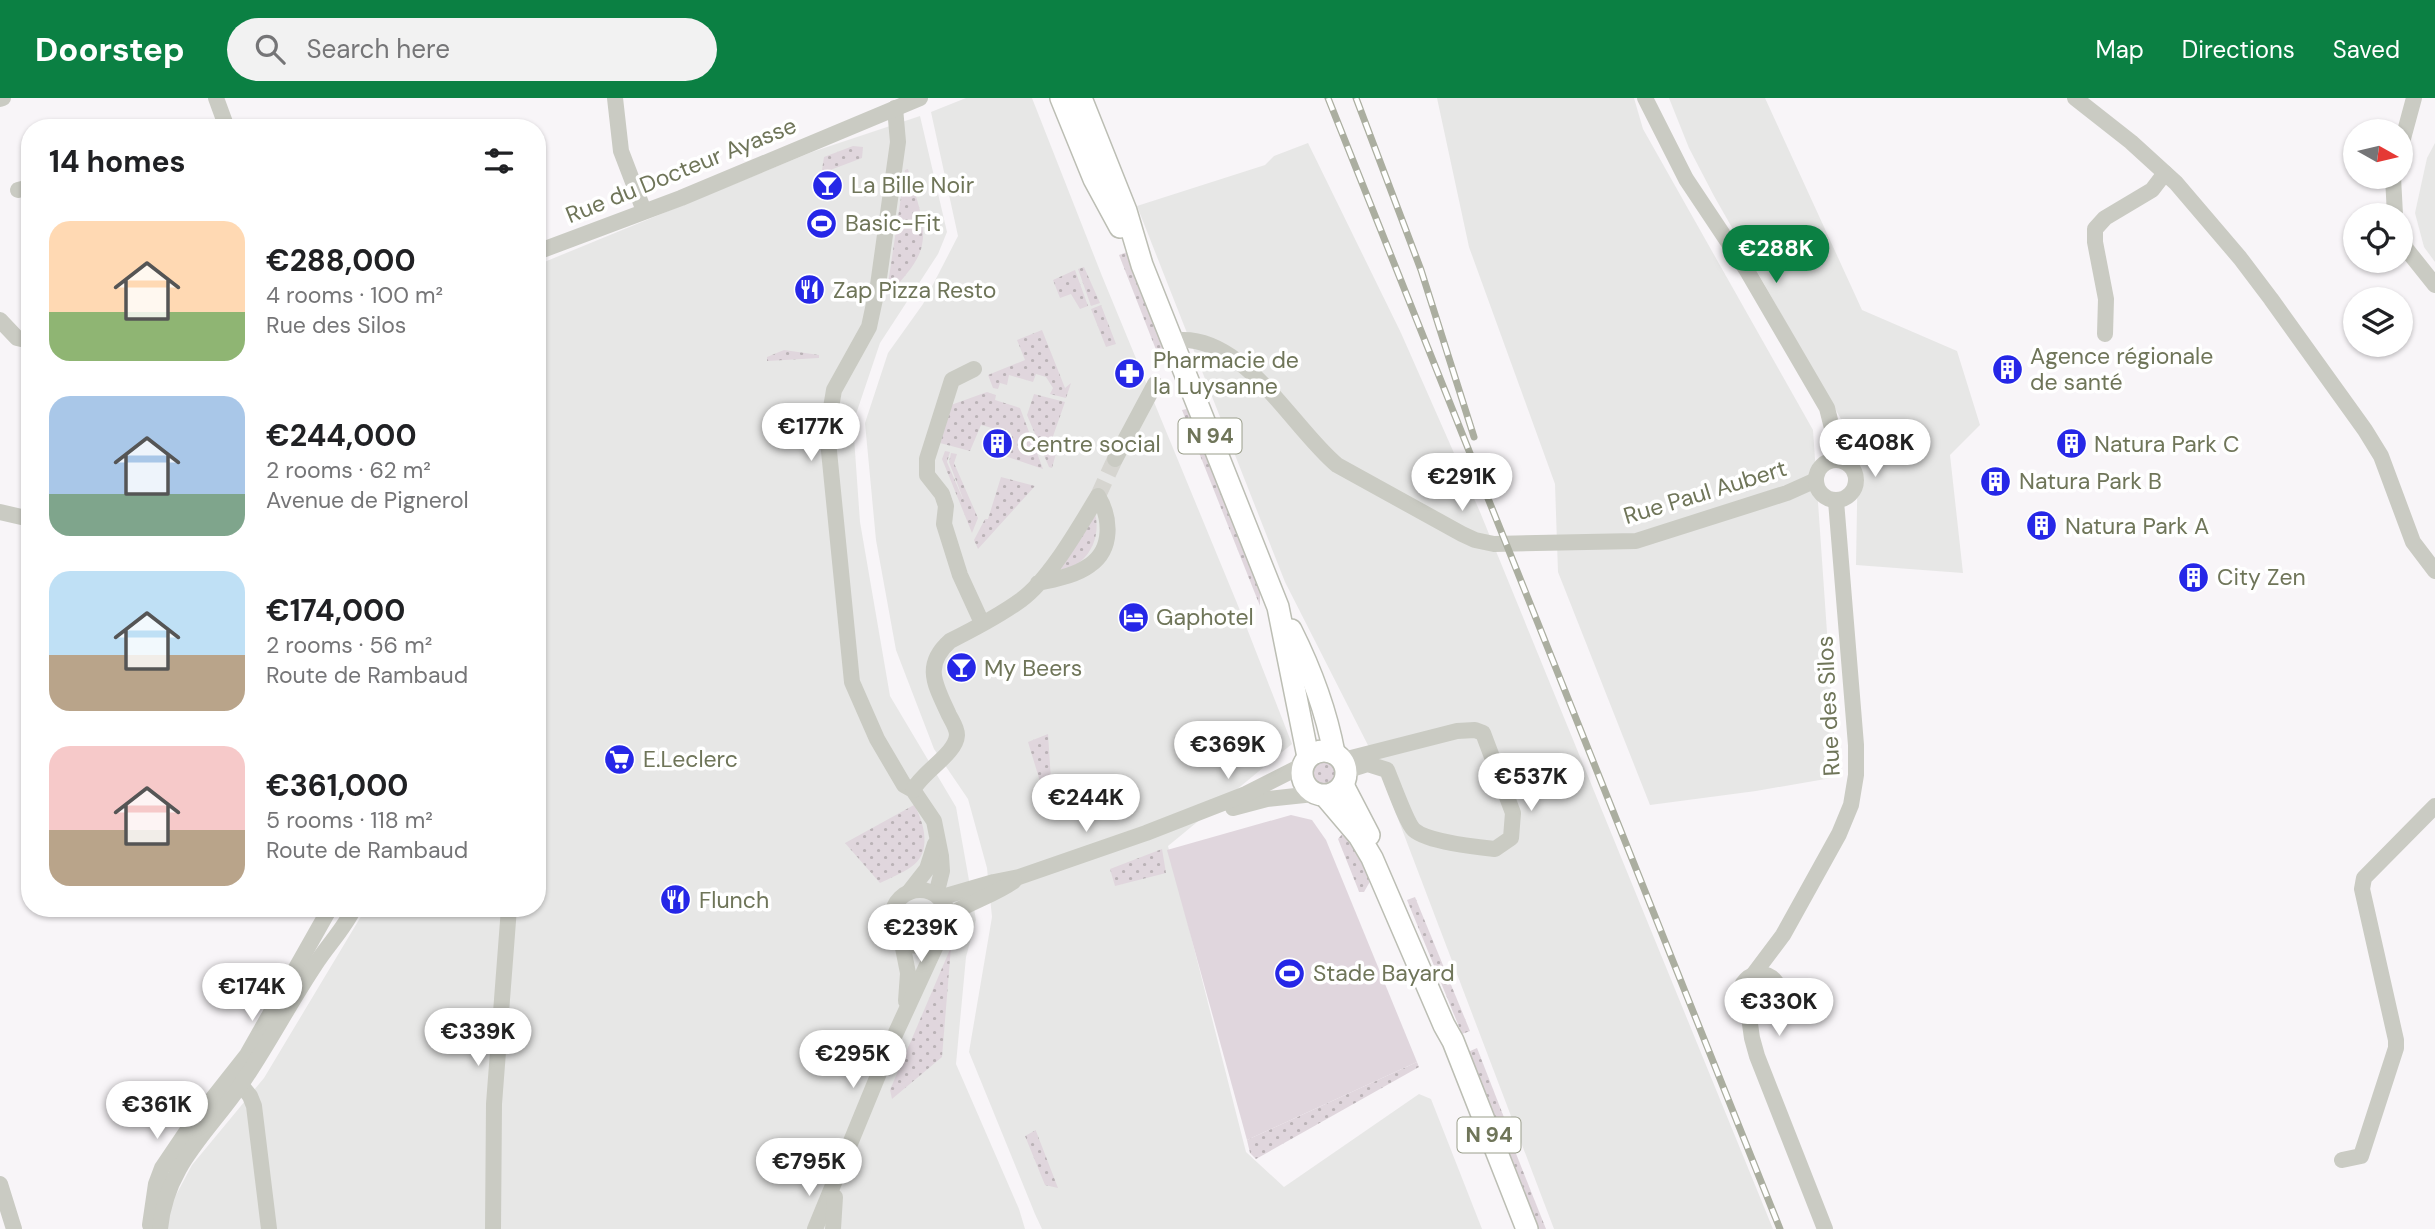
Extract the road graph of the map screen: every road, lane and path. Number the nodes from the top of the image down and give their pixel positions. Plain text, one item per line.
1 (216, 98) edge
2 (615, 98) edge
3 (1061, 98) edge
4 (1081, 98) edge
5 (1645, 98) edge
6 (2075, 98) edge
7 (2414, 98) edge
8 (908, 103) edge
9 (220, 119) edge
10 (2408, 119) edge
11 (2165, 173) junction
12 (644, 211) junction
13 (546, 249) edge
14 (2413, 258) edge
15 (1142, 265) junction
16 (2435, 285) edge
17 (0, 320) edge
18 (2105, 334) dead end
19 (21, 339) edge
20 (1172, 341) junction
21 (974, 369) dead end
22 (1154, 384) dead end
23 (1115, 459) tunnel mouth
24 (1835, 460) junction
25 (1816, 480) junction
26 (1836, 500) junction
27 (0, 512) edge
28 (21, 517) edge
29 (2435, 571) edge
30 (1038, 583) junction
31 (1278, 607) junction
32 (982, 623) junction
33 (1305, 761) junction
34 (1334, 776) junction
35 (913, 790) junction
36 (2435, 806) edge
37 (1166, 825) junction
38 (937, 835) junction
39 (909, 892) junction
40 (970, 895) junction
41 (937, 896) junction
42 (327, 917) edge
43 (331, 917) edge
44 (349, 917) edge
45 (508, 917) edge
46 (947, 917) junction
47 (1783, 935) junction
48 (940, 937) junction
49 (901, 938) junction
50 (330, 943) junction
51 (1754, 975) junction
52 (1776, 982) junction
53 (1748, 1010) junction
54 (905, 1013) junction
55 (1766, 1013) junction
56 (1757, 1056) junction
57 (236, 1082) junction
58 (2342, 1160) dead end
59 (836, 1182) junction
60 (0, 1184) edge
61 (14, 1229) edge
62 (150, 1229) edge
63 (159, 1229) edge
64 (269, 1229) edge
65 (493, 1229) edge
66 (815, 1229) edge
67 (833, 1229) edge
68 (1527, 1229) edge
69 (1825, 1229) edge

1 - 9 street
2 - 12 street
3 - 15 main road, N 94
4 - 15 main road, N 94
5 - 24 street
6 - 11 street
7 - 10 street
8 - 12 street, Rue du Docteur Ayasse
8 - 35 street
11 - 18 street
11 - 29 street
12 - 13 street, Rue du Docteur Ayasse
14 - 16 street
15 - 20 main road, N 94
17 - 19 street
20 - 25 street, Rue Paul Aubert
20 - 31 main road, N 94
21 - 32 street
22 - 23 street
24 - 25 street
24 - 26 street
25 - 26 street
26 - 47 street, Rue des Silos
27 - 28 street
30 - 30 street
30 - 32 street
31 - 33 main road, N 94
31 - 34 main road, N 94
32 - 35 street
33 - 34 main road
33 - 34 main road
33 - 37 street
34 - 34 street
34 - 37 street
34 - 68 main road, N 94
35 - 38 street
36 - 58 street
37 - 40 street
38 - 39 street
38 - 41 street
39 - 41 street
39 - 49 street
40 - 41 street
40 - 46 street
41 - 46 street
42 - 57 street
43 - 50 street
44 - 50 street
45 - 65 street
46 - 48 street
47 - 51 street, Rue des Silos
47 - 52 street, Rue des Silos
48 - 49 street
48 - 54 street
49 - 54 street
50 - 57 street
51 - 52 street
51 - 53 street
52 - 55 street
53 - 55 street
53 - 56 street
54 - 59 street
55 - 56 street
56 - 69 street
57 - 62 street
57 - 63 street
57 - 64 street
59 - 66 street
59 - 67 street
60 - 61 street

